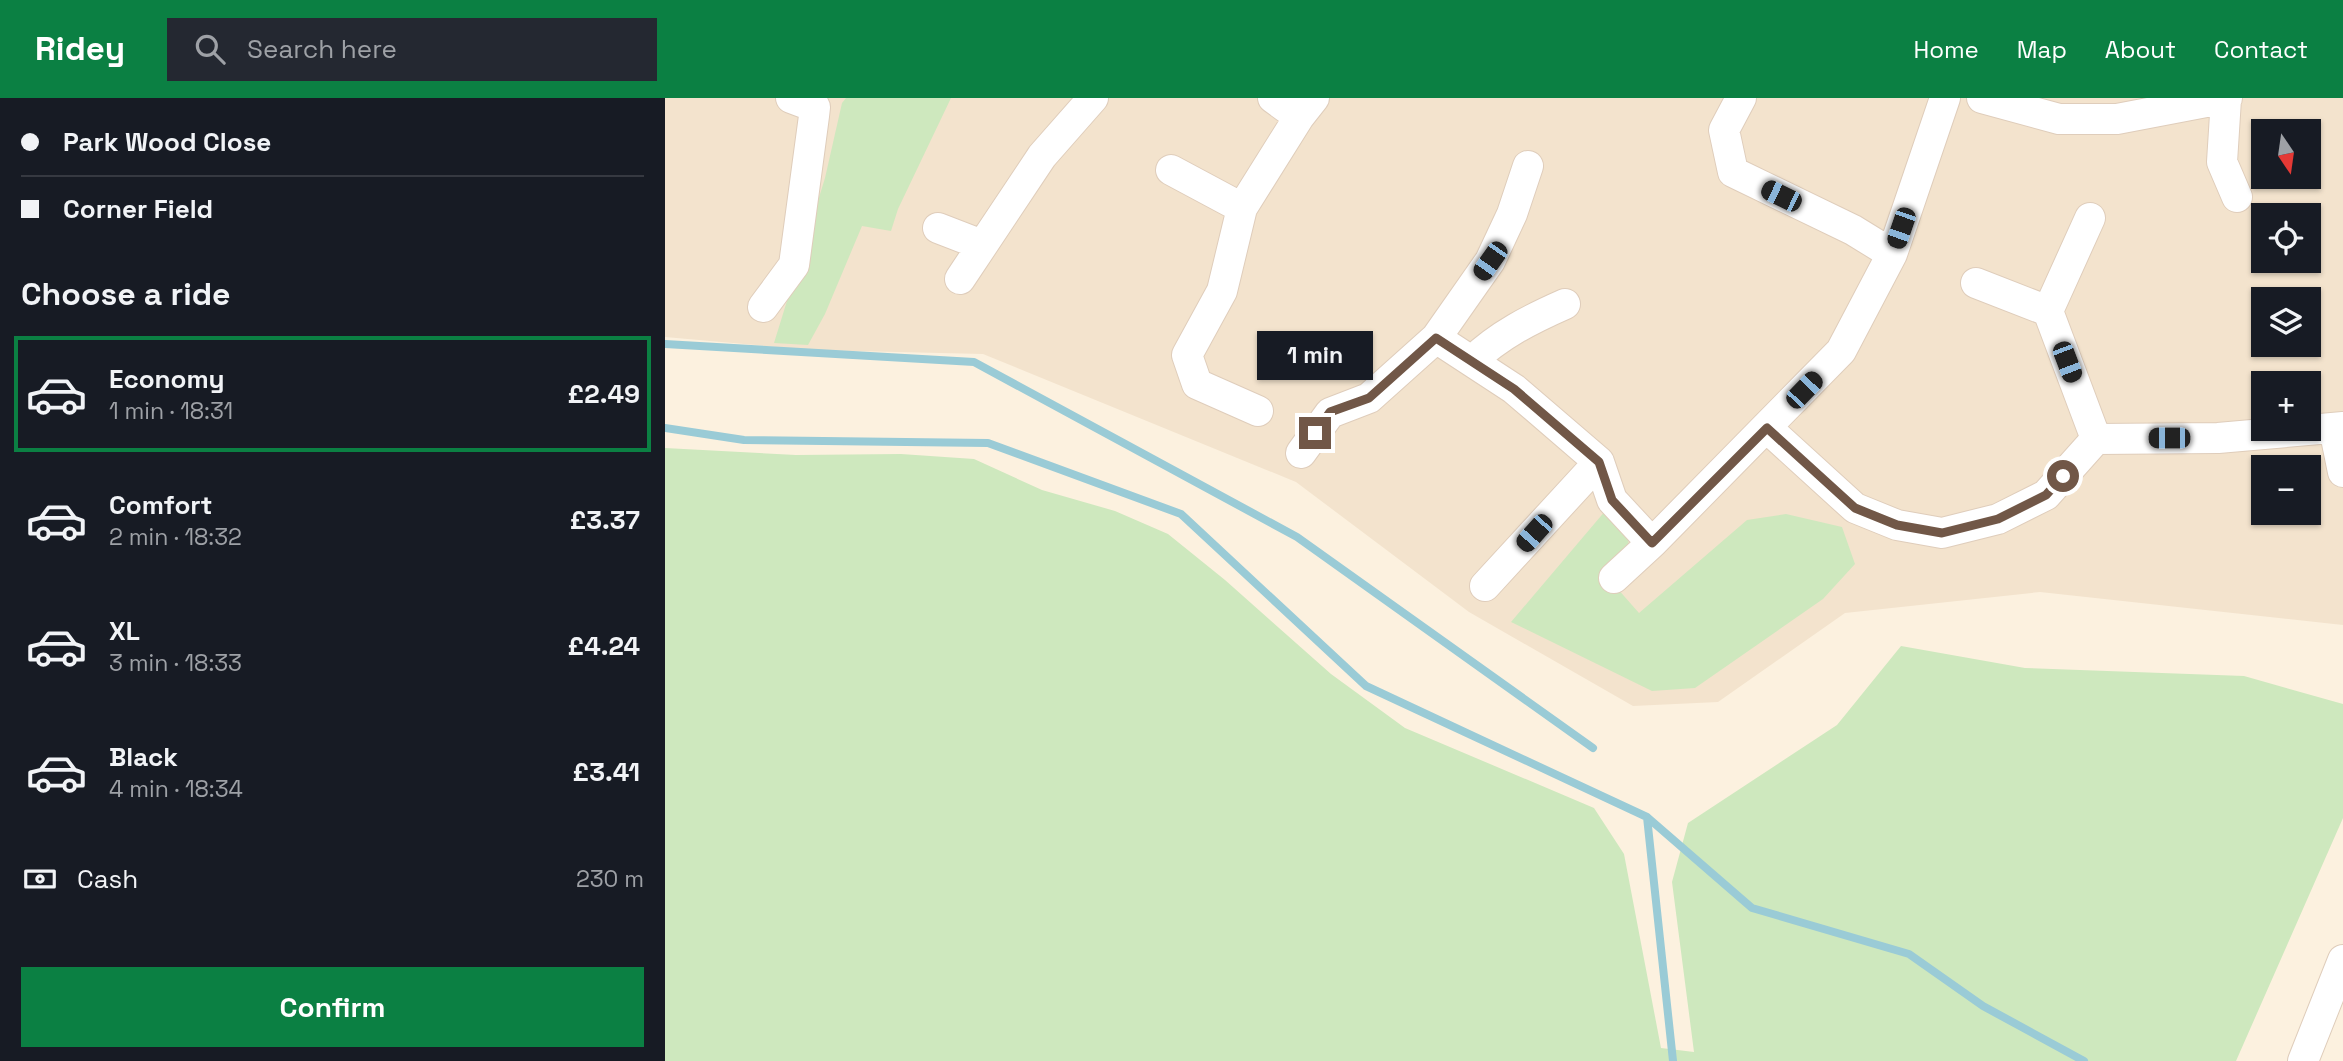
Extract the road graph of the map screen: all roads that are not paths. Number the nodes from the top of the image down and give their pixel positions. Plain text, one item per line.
1 (791, 98) edge
2 (1093, 98) edge
3 (1273, 98) edge
4 (1741, 98) edge
5 (1945, 98) edge
6 (1982, 98) edge
7 (2227, 98) edge
8 (1306, 107) edge
9 (1528, 166) dead end
10 (1171, 170) dead end
11 (2237, 197) dead end
12 (1243, 208) junction
13 (2090, 218) dead end
14 (938, 228) dead end
15 (982, 245) junction
16 (1892, 254) junction
17 (960, 279) dead end
18 (1976, 283) dead end
19 (1565, 303) dead end
20 (763, 307) dead end
21 (2048, 311) junction
22 (1436, 338) junction
23 (1472, 361) junction
24 (1258, 411) dead end
25 (1767, 428) junction
26 (2339, 428) edge
27 (2096, 439) junction
28 (1301, 453) dead end
29 (1599, 462) junction
30 (2343, 472) edge
31 (1652, 543) junction
32 (1614, 578) dead end
33 (1485, 586) dead end
34 (2343, 960) edge
35 (2303, 1061) edge

1 - 20 street
2 - 15 street
3 - 8 street
4 - 16 street
5 - 16 street
6 - 7 street
7 - 11 street
8 - 12 street
9 - 22 street
10 - 12 street
12 - 24 street
13 - 21 street
14 - 15 street
15 - 17 street
16 - 25 street
18 - 21 street
19 - 23 street
21 - 27 street
22 - 23 street
22 - 28 street
23 - 29 street
25 - 27 street
25 - 31 street
26 - 27 street
26 - 30 street
29 - 31 street
29 - 33 street
31 - 32 street
34 - 35 street

